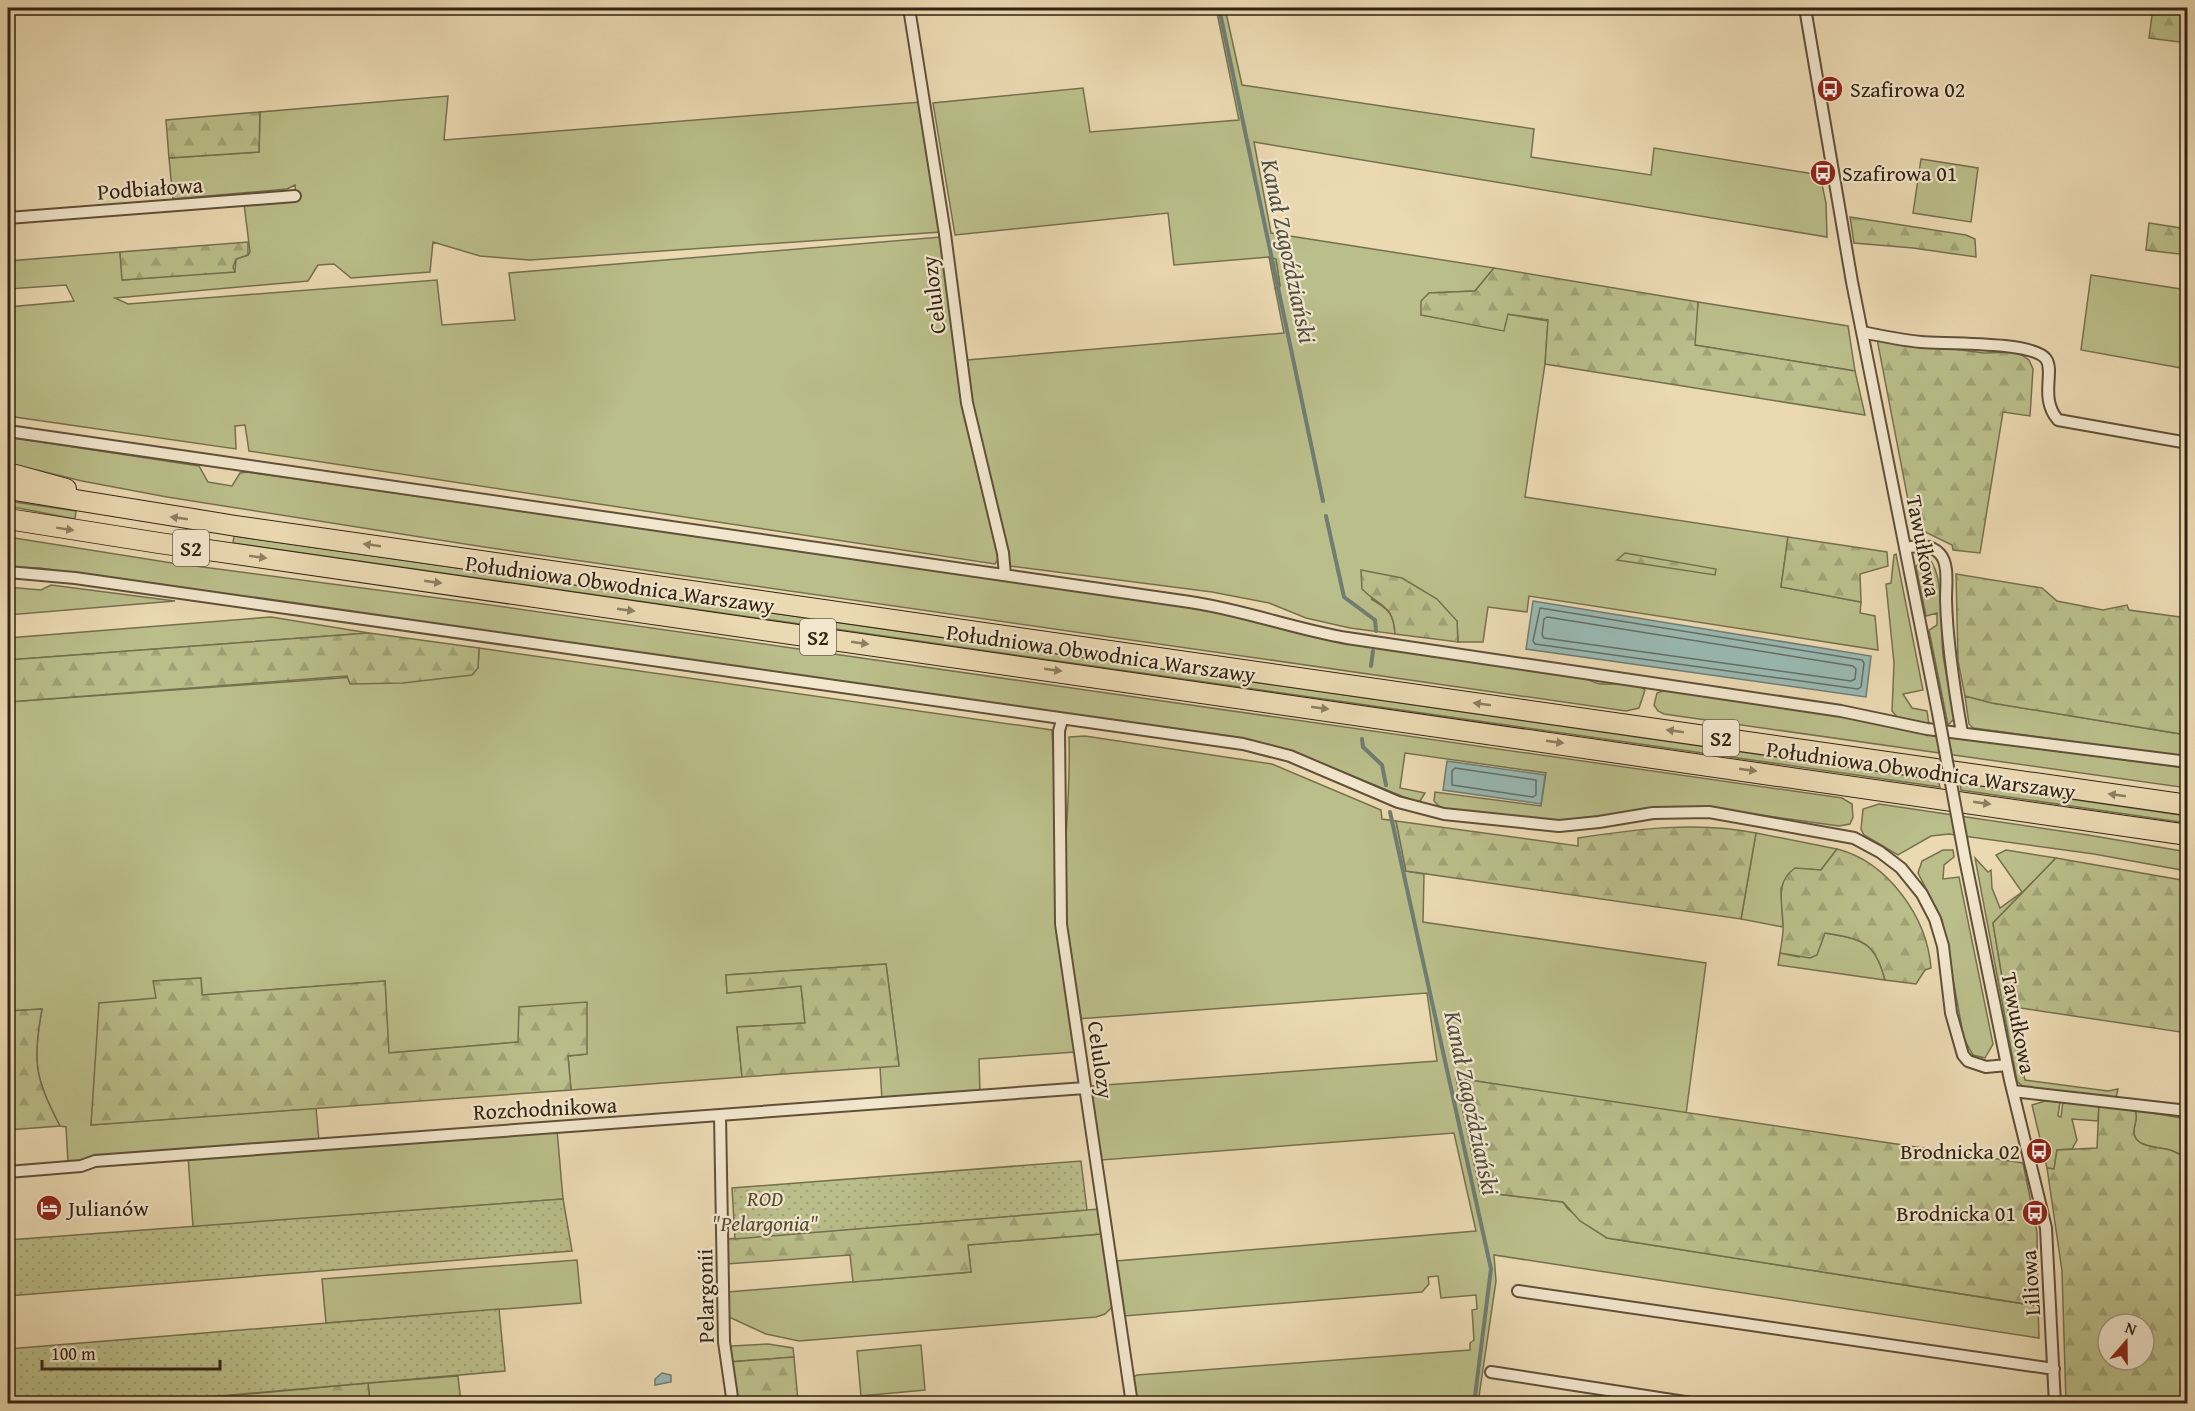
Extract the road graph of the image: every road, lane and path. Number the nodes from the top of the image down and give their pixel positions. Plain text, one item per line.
1 (909, 8) edge
2 (1805, 8) edge
3 (295, 196) dead end
4 (8, 218) edge
5 (1862, 332) junction
6 (8, 431) edge
7 (2187, 442) edge
8 (8, 473) edge
9 (8, 489) edge
10 (122, 509) junction
11 (8, 519) edge
12 (1905, 548) junction
13 (8, 572) edge
14 (1005, 575) junction
15 (1062, 720) junction
16 (1962, 733) junction
17 (2187, 762) edge
18 (2187, 805) edge
19 (2187, 835) edge
20 (2007, 1065) junction
21 (1085, 1088) junction
22 (2013, 1091) junction
23 (2187, 1111) edge
24 (720, 1115) junction
25 (8, 1172) edge
26 (1518, 1291) dead end
27 (2054, 1370) junction
28 (1491, 1372) dead end
29 (733, 1404) edge
30 (1132, 1404) edge
31 (1698, 1404) edge
32 (2055, 1404) edge

1 - 14 street, Celulozy
2 - 5 street, Tawułkowa
3 - 4 street, Podbiałowa
5 - 7 street
5 - 12 street, Tawułkowa
6 - 14 street
8 - 10 highway
9 - 10 highway, Południowa Obwodnica Warszawy / S2
18 -> 10 highway, Południowa Obwodnica Warszawy / S2
11 -> 19 highway, Południowa Obwodnica Warszawy / S2
12 - 16 street
12 - 20 street, Tawułkowa, bridge
13 - 15 street
14 - 16 street
15 - 20 street
15 - 21 street, Celulozy
16 - 17 street
20 - 22 street, Tawułkowa
21 - 24 street, Rozchodnikowa
21 - 30 street, Celulozy
22 - 23 street
22 - 27 street, Liliowa
24 - 25 street, Rozchodnikowa
24 - 29 street, Pelargonii
26 - 27 street
27 - 32 street, Liliowa
28 - 31 street

